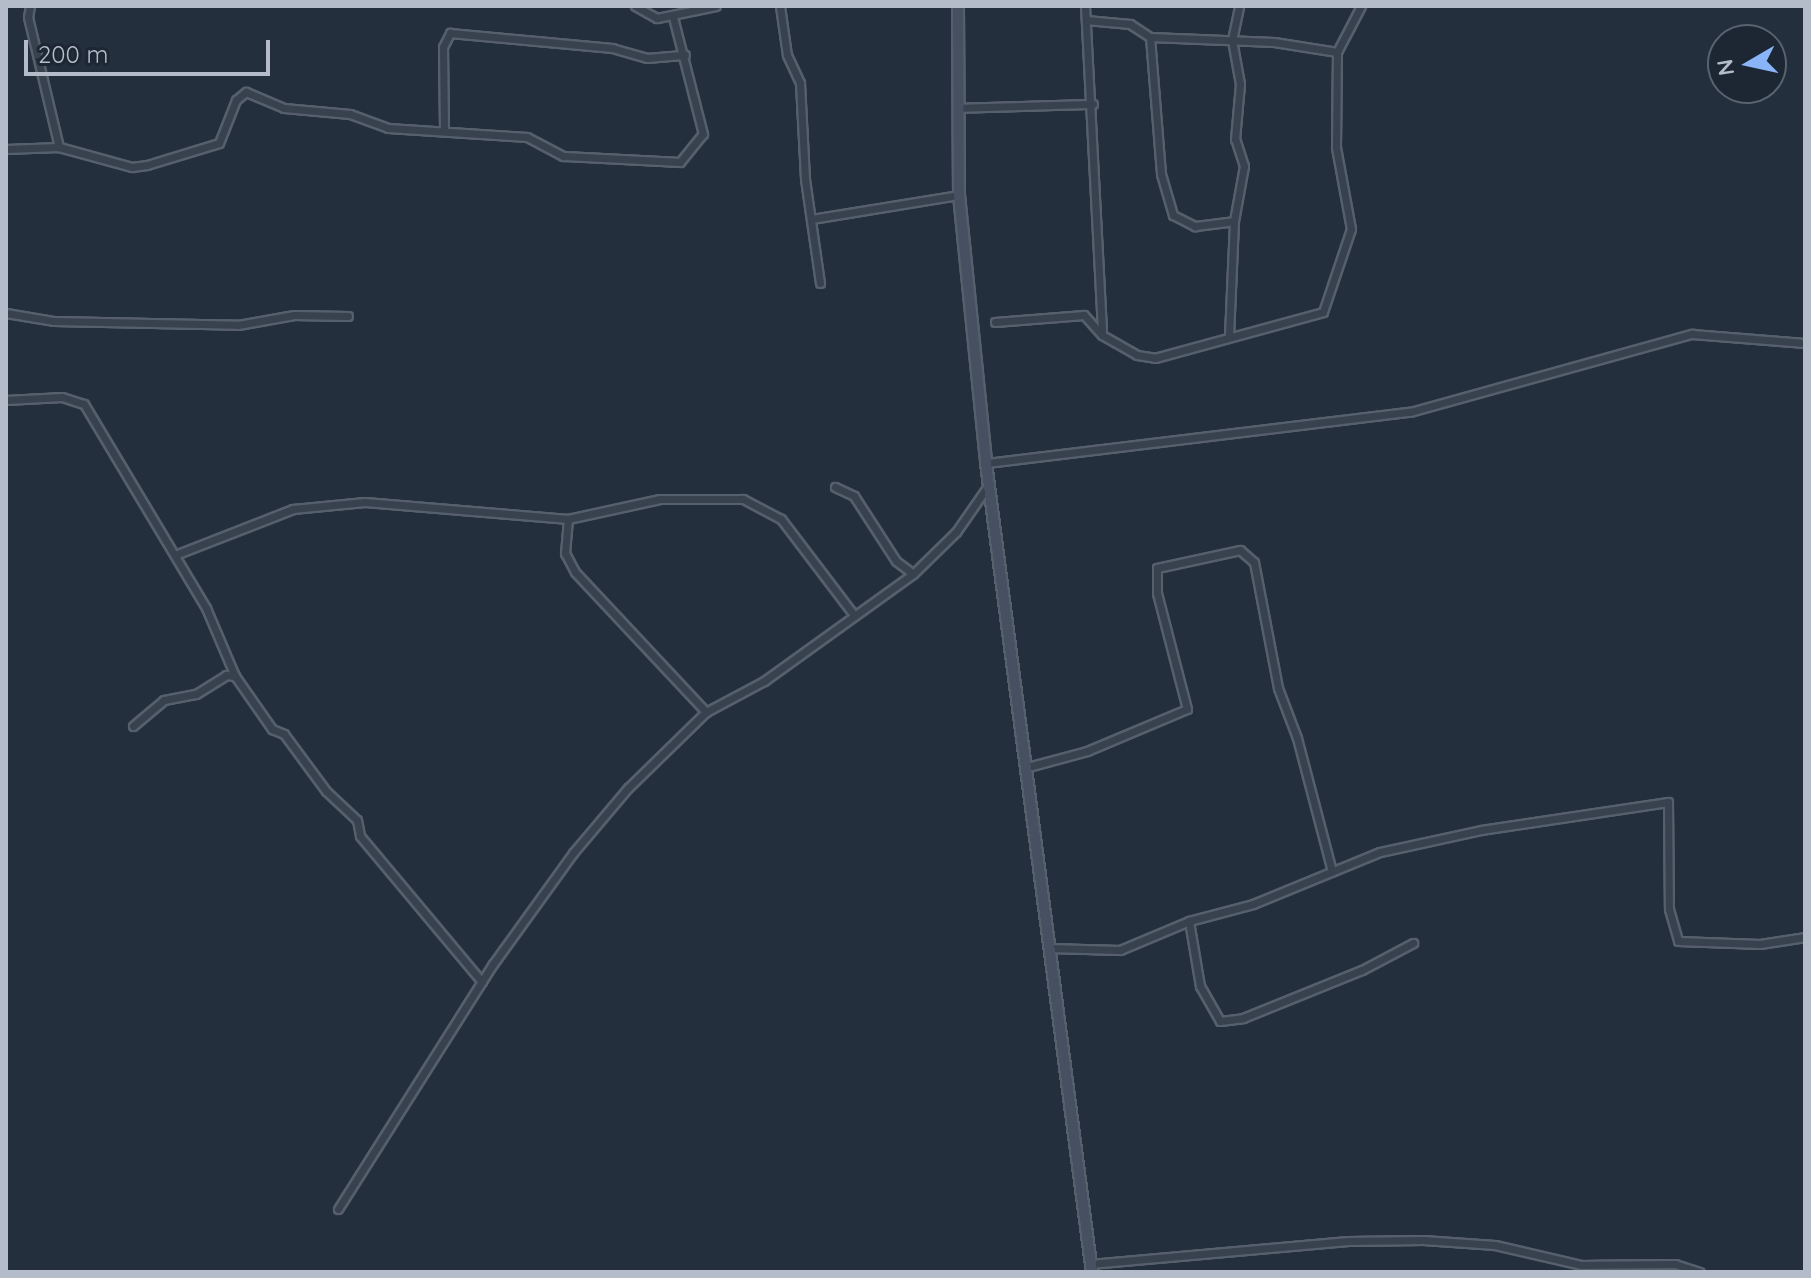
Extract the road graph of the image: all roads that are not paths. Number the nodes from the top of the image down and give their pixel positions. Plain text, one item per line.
1 (30, 6) edge
2 (635, 6) edge
3 (716, 6) edge
4 (780, 6) edge
5 (958, 6) edge
6 (1085, 6) edge
7 (1239, 6) edge
8 (1361, 6) edge
9 (673, 17) junction
10 (1086, 20) junction
11 (1150, 37) junction
12 (1232, 40) junction
13 (1337, 52) junction
14 (685, 55) junction
15 (1093, 104) junction
16 (955, 109) junction
17 (444, 128) junction
18 (59, 147) junction
19 (6, 149) edge
20 (959, 195) junction
21 (812, 219) junction
22 (1234, 221) junction
23 (820, 283) dead end
24 (6, 313) edge
25 (348, 316) dead end
26 (995, 322) dead end
27 (1102, 331) junction
28 (1229, 336) junction
29 (1805, 343) edge
30 (6, 400) edge
31 (986, 463) junction
32 (989, 484) junction
33 (835, 487) dead end
34 (568, 519) junction
35 (175, 555) junction
36 (913, 574) junction
37 (854, 615) junction
38 (235, 676) junction
39 (706, 712) junction
40 (133, 726) dead end
41 (1024, 768) junction
42 (1332, 871) junction
43 (1189, 921) junction
44 (1805, 937) edge
45 (1413, 943) dead end
46 (1047, 948) junction
47 (482, 982) junction
48 (338, 1209) dead end
49 (1091, 1268) edge
50 (1700, 1272) edge

1 - 18 street
2 - 9 street
3 - 9 street
4 - 21 street
5 - 16 main road
6 - 10 street
7 - 12 street
8 - 13 street
9 - 14 street
10 - 11 street
10 - 15 street
11 - 12 street
11 - 22 street
12 - 13 street
12 - 22 street
13 - 28 street
14 - 17 street
14 - 17 street
15 - 16 street
15 - 27 street
16 - 20 main road
17 - 18 street
18 - 19 street
20 - 21 street
20 - 31 main road
21 - 23 street
22 - 28 street
24 - 25 street
26 - 27 street
27 - 28 street
29 - 31 street
30 - 35 street
31 - 32 main road
32 - 36 street
32 - 41 main road
33 - 36 street
34 - 35 street
34 - 37 street
34 - 39 street
35 - 38 street
36 - 37 street
37 - 39 street
38 - 40 street
38 - 47 street
39 - 47 street
41 - 42 street
41 - 46 main road
42 - 43 street
42 - 44 street
43 - 45 street
43 - 46 street
46 - 49 main road
47 - 48 street
49 - 50 street

